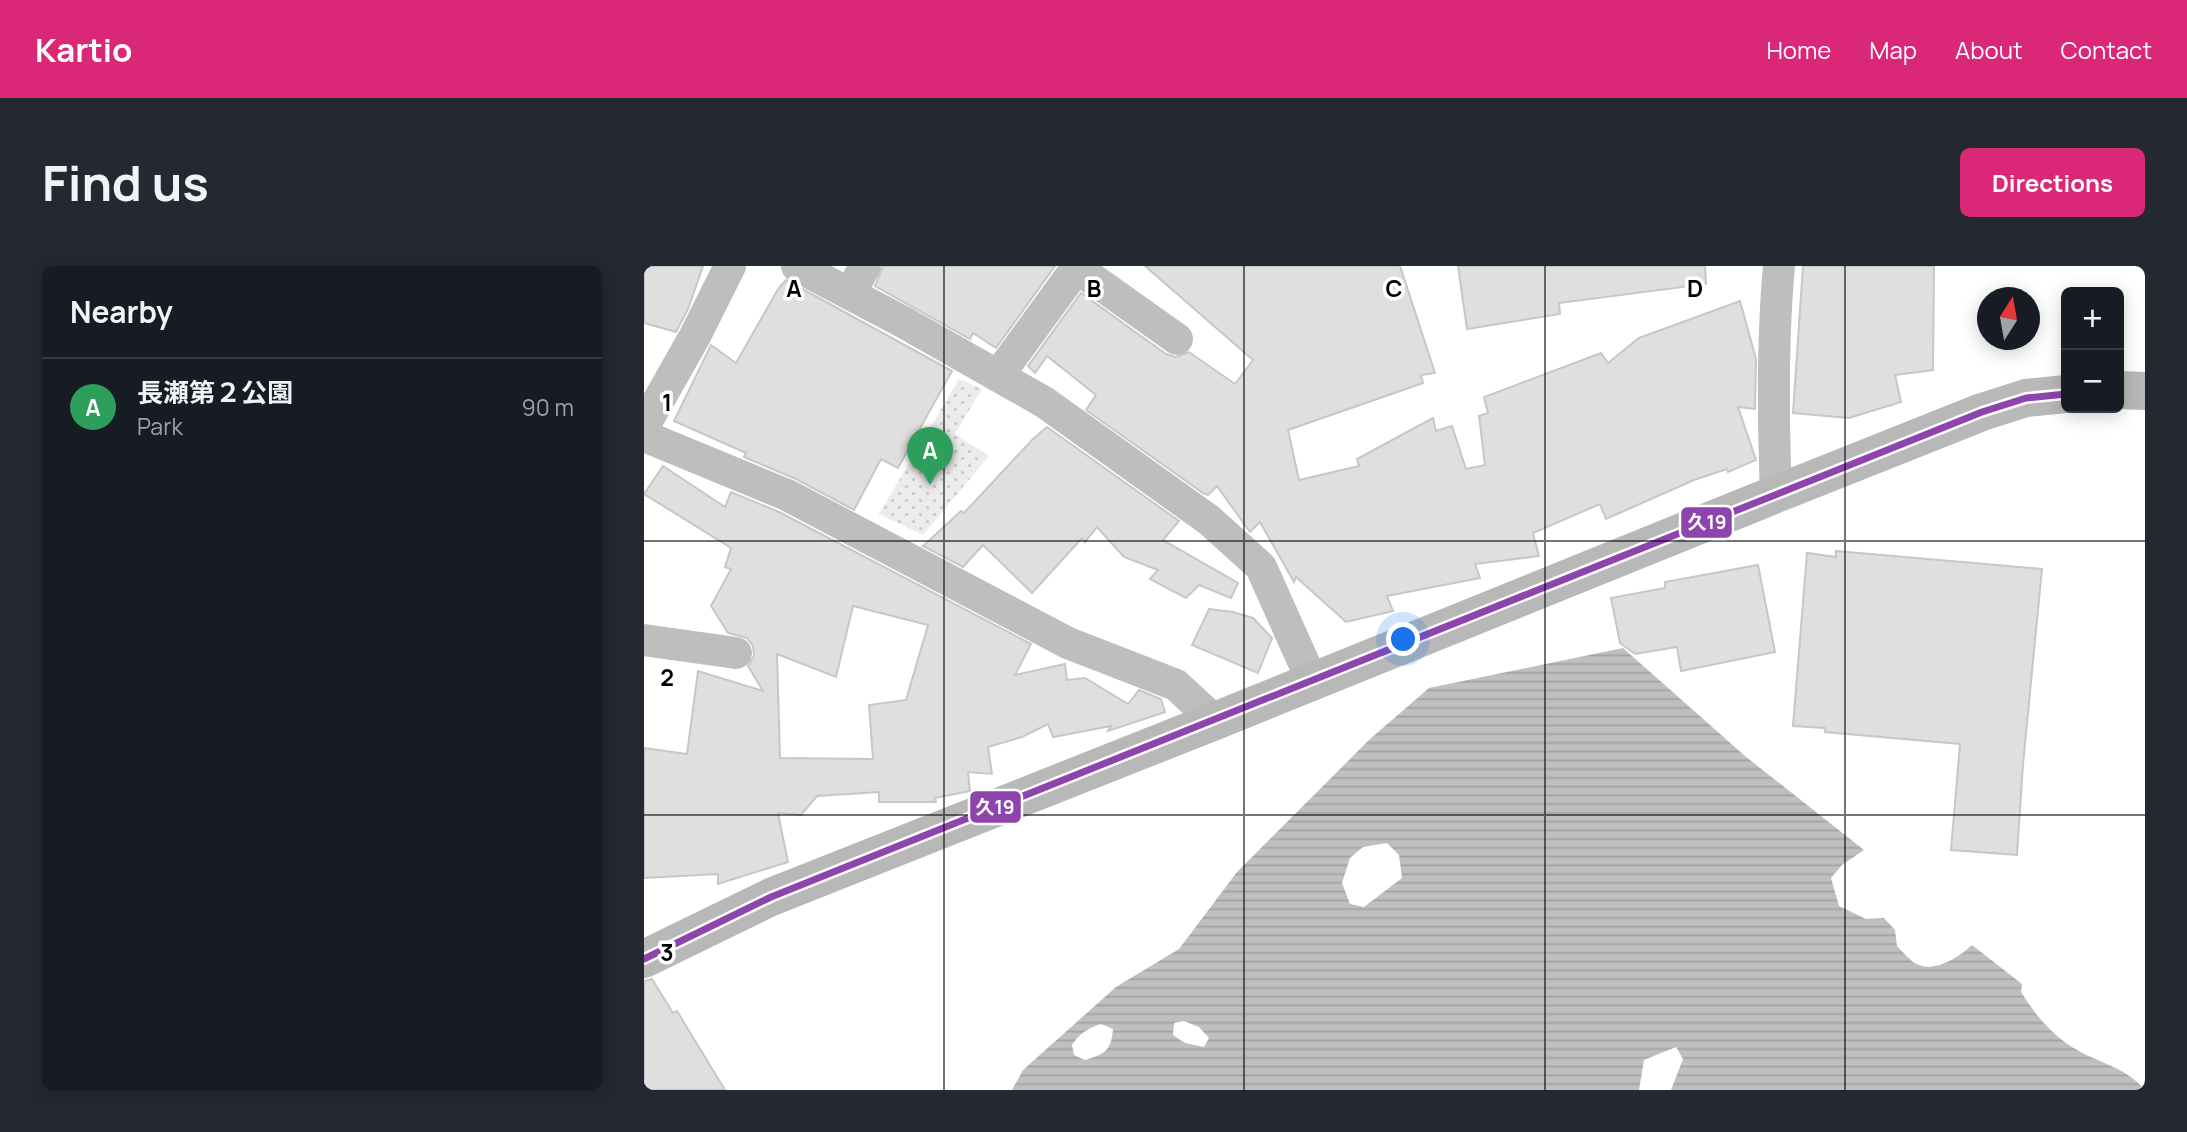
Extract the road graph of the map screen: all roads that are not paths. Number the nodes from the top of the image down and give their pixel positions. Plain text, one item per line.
1 (730, 266) edge
2 (797, 266) edge
3 (865, 266) edge
4 (1779, 266) edge
5 (1077, 267) edge
6 (850, 294) junction
7 (1177, 339) dead end
8 (998, 376) junction
9 (2124, 390) edge
10 (2145, 391) edge
11 (2061, 394) edge
12 (644, 426) edge
13 (644, 436) edge
14 (1776, 494) junction
15 (644, 640) edge
16 (736, 653) dead end
17 (1312, 681) junction
18 (1215, 721) junction
19 (644, 959) edge

1 - 12 street
2 - 6 street
3 - 6 street
4 - 14 street
5 - 7 street
5 - 8 street
6 - 8 street
8 - 17 street
9 - 10 street
11 - 14 street
13 - 18 street
14 - 17 street
15 - 16 street
17 - 18 street
18 - 19 street

